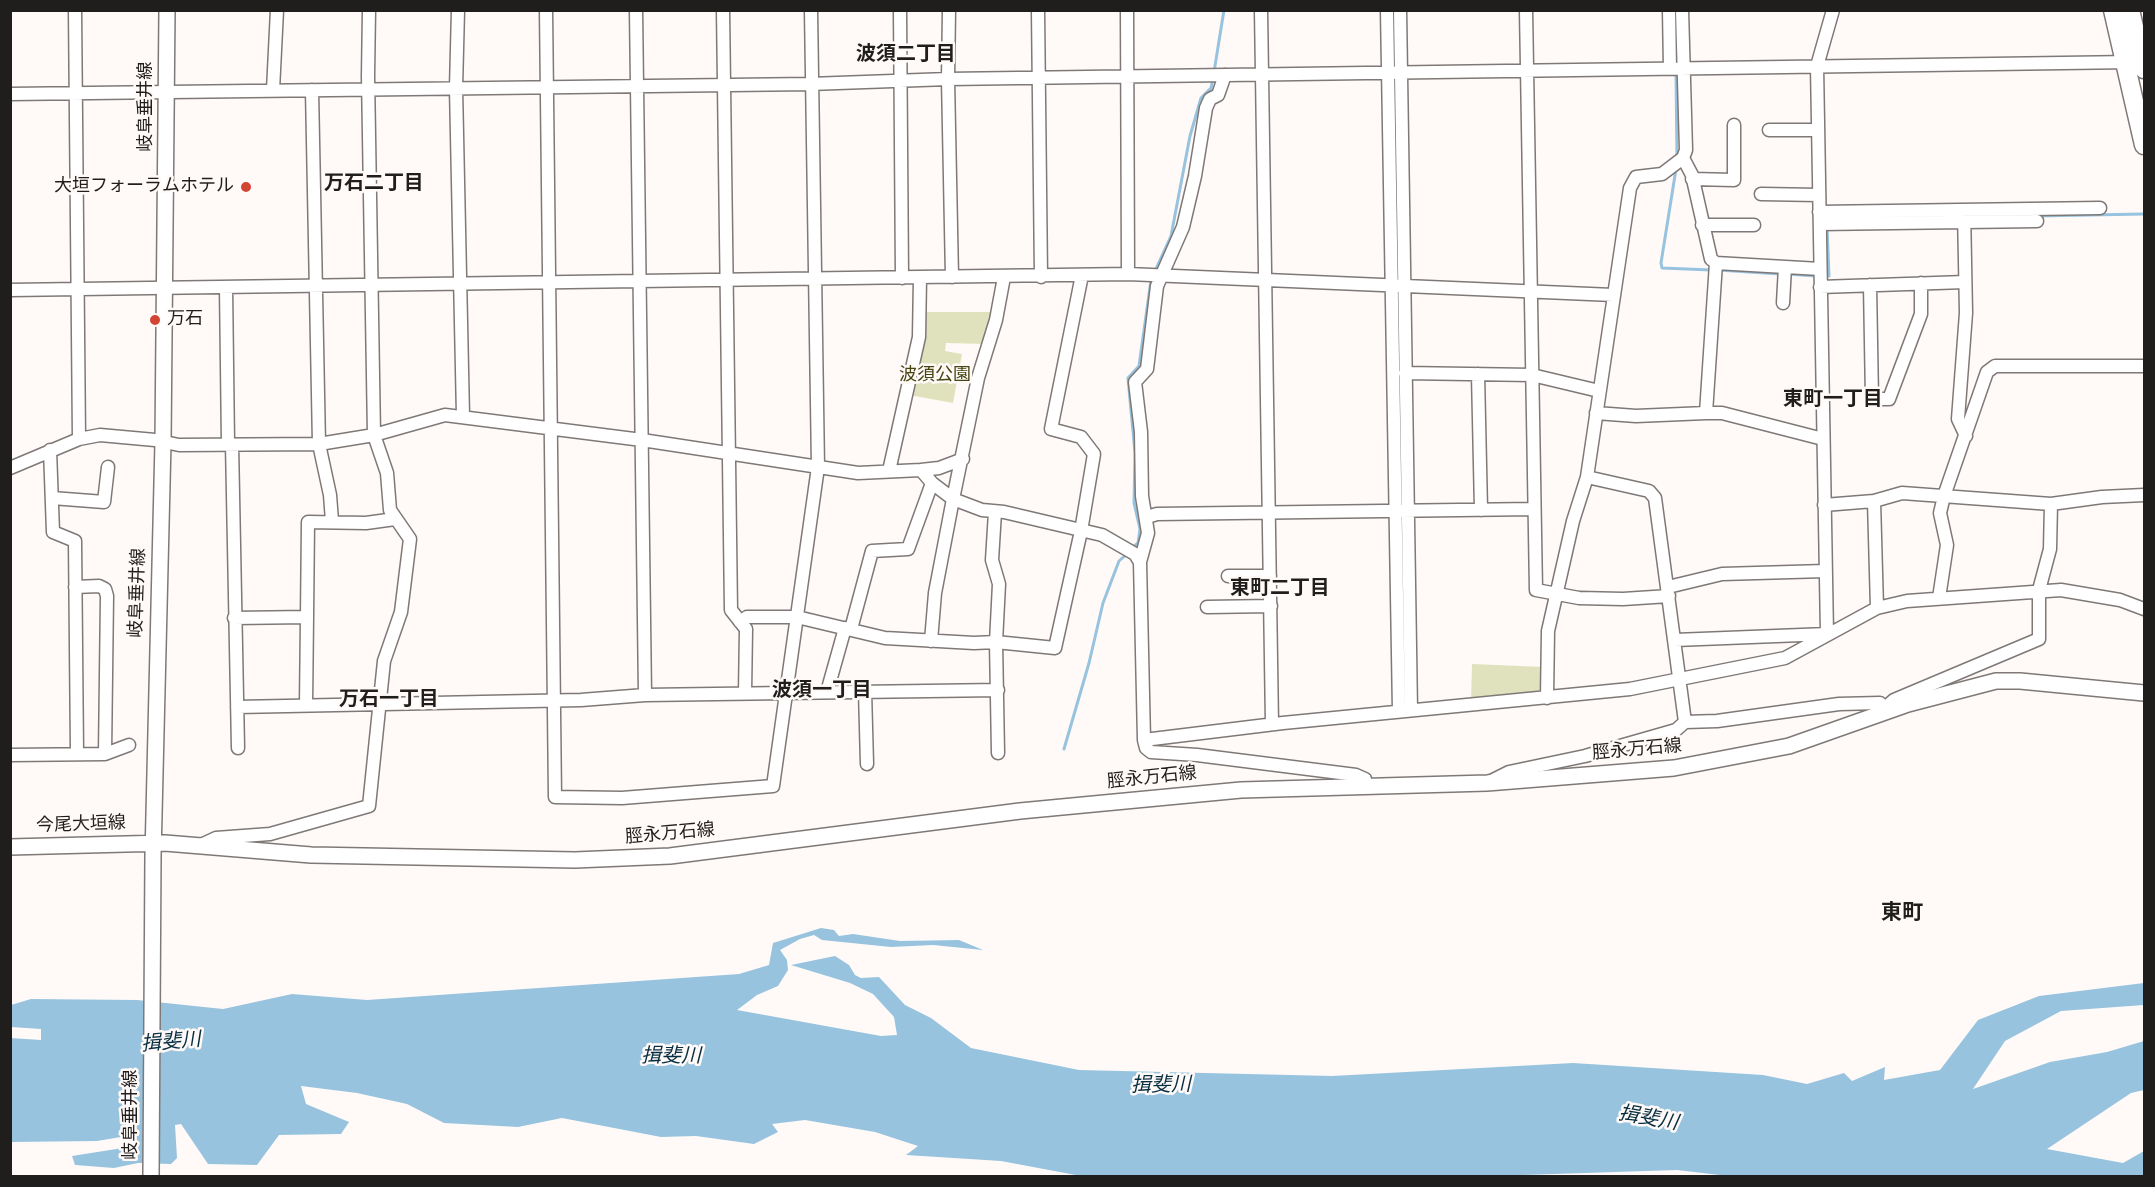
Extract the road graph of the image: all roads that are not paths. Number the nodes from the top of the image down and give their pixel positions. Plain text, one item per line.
1 (75, 10) edge
2 (167, 10) edge
3 (277, 10) edge
4 (369, 10) edge
5 (458, 10) edge
6 (546, 10) edge
7 (636, 10) edge
8 (723, 10) edge
9 (811, 10) edge
10 (900, 10) edge
11 (949, 10) edge
12 (1038, 10) edge
13 (1127, 10) edge
14 (1261, 10) edge
15 (1387, 10) edge
16 (1400, 10) edge
17 (1526, 10) edge
18 (1669, 10) edge
19 (1682, 10) edge
20 (1833, 10) edge
21 (2113, 10) edge
22 (2130, 10) edge
23 (2139, 64) edge
24 (1817, 66) junction
25 (1670, 68) junction
26 (1683, 68) junction
27 (1527, 71) junction
28 (1387, 73) junction
29 (1401, 73) junction
30 (1262, 74) junction
31 (1225, 75) junction
32 (1126, 77) junction
33 (1038, 78) junction
34 (948, 79) junction
35 (900, 81) junction
36 (723, 84) junction
37 (810, 84) junction
38 (636, 85) junction
39 (546, 86) junction
40 (456, 88) junction
41 (368, 89) junction
42 (273, 90) junction
43 (312, 90) junction
44 (166, 93) junction
45 (10, 94) edge
46 (74, 94) junction
47 (1734, 125) dead end
48 (1769, 130) dead end
49 (1818, 130) junction
50 (2145, 145) edge
51 (1683, 158) junction
52 (1692, 179) junction
53 (1761, 194) dead end
54 (1819, 195) junction
55 (2100, 208) dead end
56 (1964, 210) junction
57 (1820, 218) junction
58 (2037, 221) dead end
59 (1964, 223) junction
60 (1702, 225) junction
61 (1754, 225) dead end
62 (1716, 263) junction
63 (1785, 267) junction
64 (1820, 269) junction
65 (1128, 274) junction
66 (1082, 275) junction
67 (1162, 275) junction
68 (1004, 277) junction
69 (1041, 277) junction
70 (902, 278) junction
71 (920, 278) junction
72 (952, 278) junction
73 (814, 279) junction
74 (1266, 280) junction
75 (726, 281) junction
76 (1965, 282) junction
77 (639, 283) junction
78 (1921, 283) junction
79 (460, 284) junction
80 (548, 284) junction
81 (1398, 284) junction
82 (315, 285) junction
83 (371, 285) junction
84 (1870, 285) junction
85 (226, 287) junction
86 (1820, 287) junction
87 (165, 289) junction
88 (10, 290) edge
89 (76, 290) junction
90 (1531, 291) junction
91 (1613, 295) junction
92 (1783, 303) dead end
93 (2145, 366) edge
94 (1405, 373) junction
95 (1478, 374) junction
96 (1532, 375) junction
97 (1599, 391) junction
98 (1596, 413) junction
99 (1706, 413) junction
100 (463, 416) junction
101 (551, 427) junction
102 (374, 435) junction
103 (1966, 436) junction
104 (79, 439) junction
105 (642, 440) junction
106 (1823, 440) junction
107 (163, 442) junction
108 (230, 444) junction
109 (319, 444) junction
110 (50, 450) junction
111 (728, 452) junction
112 (963, 459) junction
113 (108, 467) dead end
114 (818, 467) junction
115 (10, 468) edge
116 (921, 470) junction
117 (889, 471) junction
118 (1587, 477) junction
119 (932, 483) junction
120 (2145, 495) edge
121 (1944, 496) junction
122 (52, 498) junction
123 (953, 498) junction
124 (1874, 501) junction
125 (2051, 504) junction
126 (1824, 505) junction
127 (1534, 509) junction
128 (1481, 510) junction
129 (995, 512) junction
130 (1402, 512) junction
131 (1269, 514) junction
132 (1147, 517) junction
133 (395, 519) junction
134 (332, 521) junction
135 (1081, 531) junction
136 (1140, 562) junction
137 (1825, 571) junction
138 (1228, 576) dead end
139 (1270, 576) junction
140 (75, 587) junction
141 (2039, 590) junction
142 (1557, 592) junction
143 (1669, 592) junction
144 (1938, 598) junction
145 (1271, 606) junction
146 (1207, 607) dead end
147 (1877, 608) junction
148 (2145, 609) edge
149 (307, 616) junction
150 (797, 617) junction
151 (234, 618) junction
152 (740, 622) junction
153 (848, 628) junction
154 (1827, 634) junction
155 (1676, 640) junction
156 (931, 641) junction
157 (996, 642) junction
158 (1680, 680) junction
159 (998, 690) junction
160 (865, 691) junction
161 (827, 692) junction
162 (745, 693) junction
163 (785, 693) junction
164 (2145, 693) edge
165 (645, 695) junction
166 (1547, 698) junction
167 (553, 701) junction
168 (380, 703) junction
169 (306, 705) junction
170 (237, 708) junction
171 (1887, 709) junction
172 (1405, 710) junction
173 (1685, 722) junction
174 (1272, 724) junction
175 (1144, 740) junction
176 (129, 746) dead end
177 (238, 748) dead end
178 (76, 753) junction
179 (998, 753) dead end
180 (10, 754) edge
181 (105, 754) junction
182 (867, 764) dead end
183 (1487, 783) junction
184 (1366, 788) junction
185 (201, 845) junction
186 (10, 848) edge
187 (153, 849) junction
188 (151, 1176) edge

1 - 46 street
2 - 44 main road, 岐阜垂井線
3 - 42 street
4 - 41 street
5 - 40 street
6 - 39 street
7 - 38 street
8 - 36 street
9 - 37 street
10 - 35 street
11 - 34 street
12 - 33 street
13 - 32 street
14 - 30 street
15 - 28 street
16 - 29 street
17 - 27 street
18 - 25 street
19 - 26 street
20 - 24 street
21 - 23 highway
22 - 23 highway
23 - 24 street
23 - 50 highway
24 - 26 street
24 - 49 street
25 - 26 street
25 - 27 street
26 - 51 street
27 - 29 street
27 - 90 street
28 - 29 street
28 - 30 street
28 - 81 street
29 - 81 street
30 - 31 street
30 - 74 street
31 - 32 street
31 - 67 street
32 - 33 street
32 - 65 street
33 - 34 street
33 - 69 street
34 - 35 street
34 - 72 street
35 - 37 street
35 - 70 street
36 - 37 street
36 - 38 street
36 - 75 street
37 - 73 street
38 - 39 street
38 - 77 street
39 - 40 street
39 - 80 street
40 - 41 street
40 - 79 street
41 - 43 street
41 - 83 street
42 - 43 street
42 - 44 street
43 - 82 street
44 - 46 street
44 - 87 main road, 岐阜垂井線
45 - 46 street
46 - 89 street
47 - 52 street
48 - 49 street
49 - 54 street
51 - 52 street
51 - 91 street
52 - 60 street
53 - 54 street
54 - 57 street
55 - 56 street
56 - 57 street
56 - 59 street
57 - 59 street
57 - 64 street
58 - 59 street
59 - 76 street
60 - 61 street
60 - 62 street
62 - 63 street
62 - 99 street
63 - 64 street
63 - 92 street
64 - 86 street
65 - 66 street
65 - 67 street
66 - 69 street
66 - 135 street
67 - 74 street
67 - 132 street
68 - 69 street
68 - 72 street
68 - 112 street
70 - 71 street
70 - 73 street
71 - 72 street
71 - 117 street
73 - 75 street
73 - 114 street
74 - 81 street
74 - 131 street
75 - 77 street
75 - 111 street
76 - 78 street
76 - 103 street
77 - 80 street
77 - 105 street
78 - 84 street
78 - 84 street
79 - 80 street
79 - 83 street
79 - 100 street
80 - 101 street
81 - 90 street
81 - 94 street
81 - 130 street
82 - 83 street
82 - 85 street
82 - 109 street
83 - 102 street
84 - 86 street
85 - 87 street
85 - 108 street
86 - 106 street
87 - 89 street
87 - 107 main road, 岐阜垂井線
88 - 89 street
89 - 104 street
90 - 91 street
90 - 96 street
91 - 97 street
93 - 103 street
94 - 95 street
94 - 130 street
95 - 96 street
95 - 128 street
96 - 97 street
96 - 127 street
97 - 98 street
98 - 99 street
98 - 118 street
99 - 106 street
100 - 101 street
100 - 102 street
101 - 105 street
101 - 167 street
102 - 109 street
102 - 133 street
103 - 121 street
104 - 107 street
104 - 110 street
105 - 111 street
105 - 165 street
106 - 126 street
107 - 108 street
107 - 187 main road, 岐阜垂井線
108 - 109 street
108 - 151 street
109 - 134 street
110 - 115 street
110 - 122 street
111 - 114 street
111 - 152 street
112 - 116 street
112 - 123 street
113 - 122 street
114 - 117 street
114 - 150 street
116 - 117 street
116 - 119 street
118 - 142 street
118 - 143 street
119 - 123 street
119 - 153 street
120 - 125 street
121 - 124 street
121 - 125 street
121 - 144 street
122 - 140 street
123 - 129 street
123 - 156 street
124 - 126 street
124 - 147 street
125 - 141 street
126 - 137 street
127 - 128 street
127 - 142 street
128 - 130 street
129 - 135 street
129 - 157 street
130 - 131 street
130 - 172 street
131 - 132 street
131 - 139 street
132 - 136 street
133 - 134 street
133 - 168 street
134 - 149 street
135 - 136 street
135 - 157 street
136 - 175 street
137 - 143 street
137 - 154 street
138 - 139 street
139 - 145 street
140 - 178 street
140 - 181 street
141 - 144 street
141 - 148 street
141 - 171 street
142 - 143 street
142 - 166 street
143 - 155 street
144 - 147 street
145 - 146 street
145 - 174 street
147 - 154 street
149 - 151 street
149 - 169 street
150 - 152 street
150 - 153 street
150 - 163 street
151 - 170 street
152 - 162 street
153 - 156 street
153 - 161 street
154 - 155 street
154 - 158 street
155 - 158 street
156 - 157 street
157 - 159 street
158 - 166 street
158 - 173 street
159 - 160 street
159 - 179 street
160 - 161 street
160 - 182 street
161 - 163 street
162 - 163 street
162 - 165 street
163 - 167 street
164 - 171 main road, 脛永万石線
165 - 167 street
166 - 172 street
167 - 168 street
168 - 169 street
168 - 185 street
169 - 170 street
170 - 177 street
171 - 173 street
171 - 183 main road, 脛永万石線
172 - 174 street
173 - 183 street
174 - 175 street
175 - 184 street
176 - 181 street
178 - 180 street
178 - 181 street
183 - 184 main road, 脛永万石線
184 - 185 main road, 脛永万石線
185 - 187 main road, 脛永万石線
186 - 187 main road, 今尾大垣線
187 - 188 main road, 岐阜垂井線

